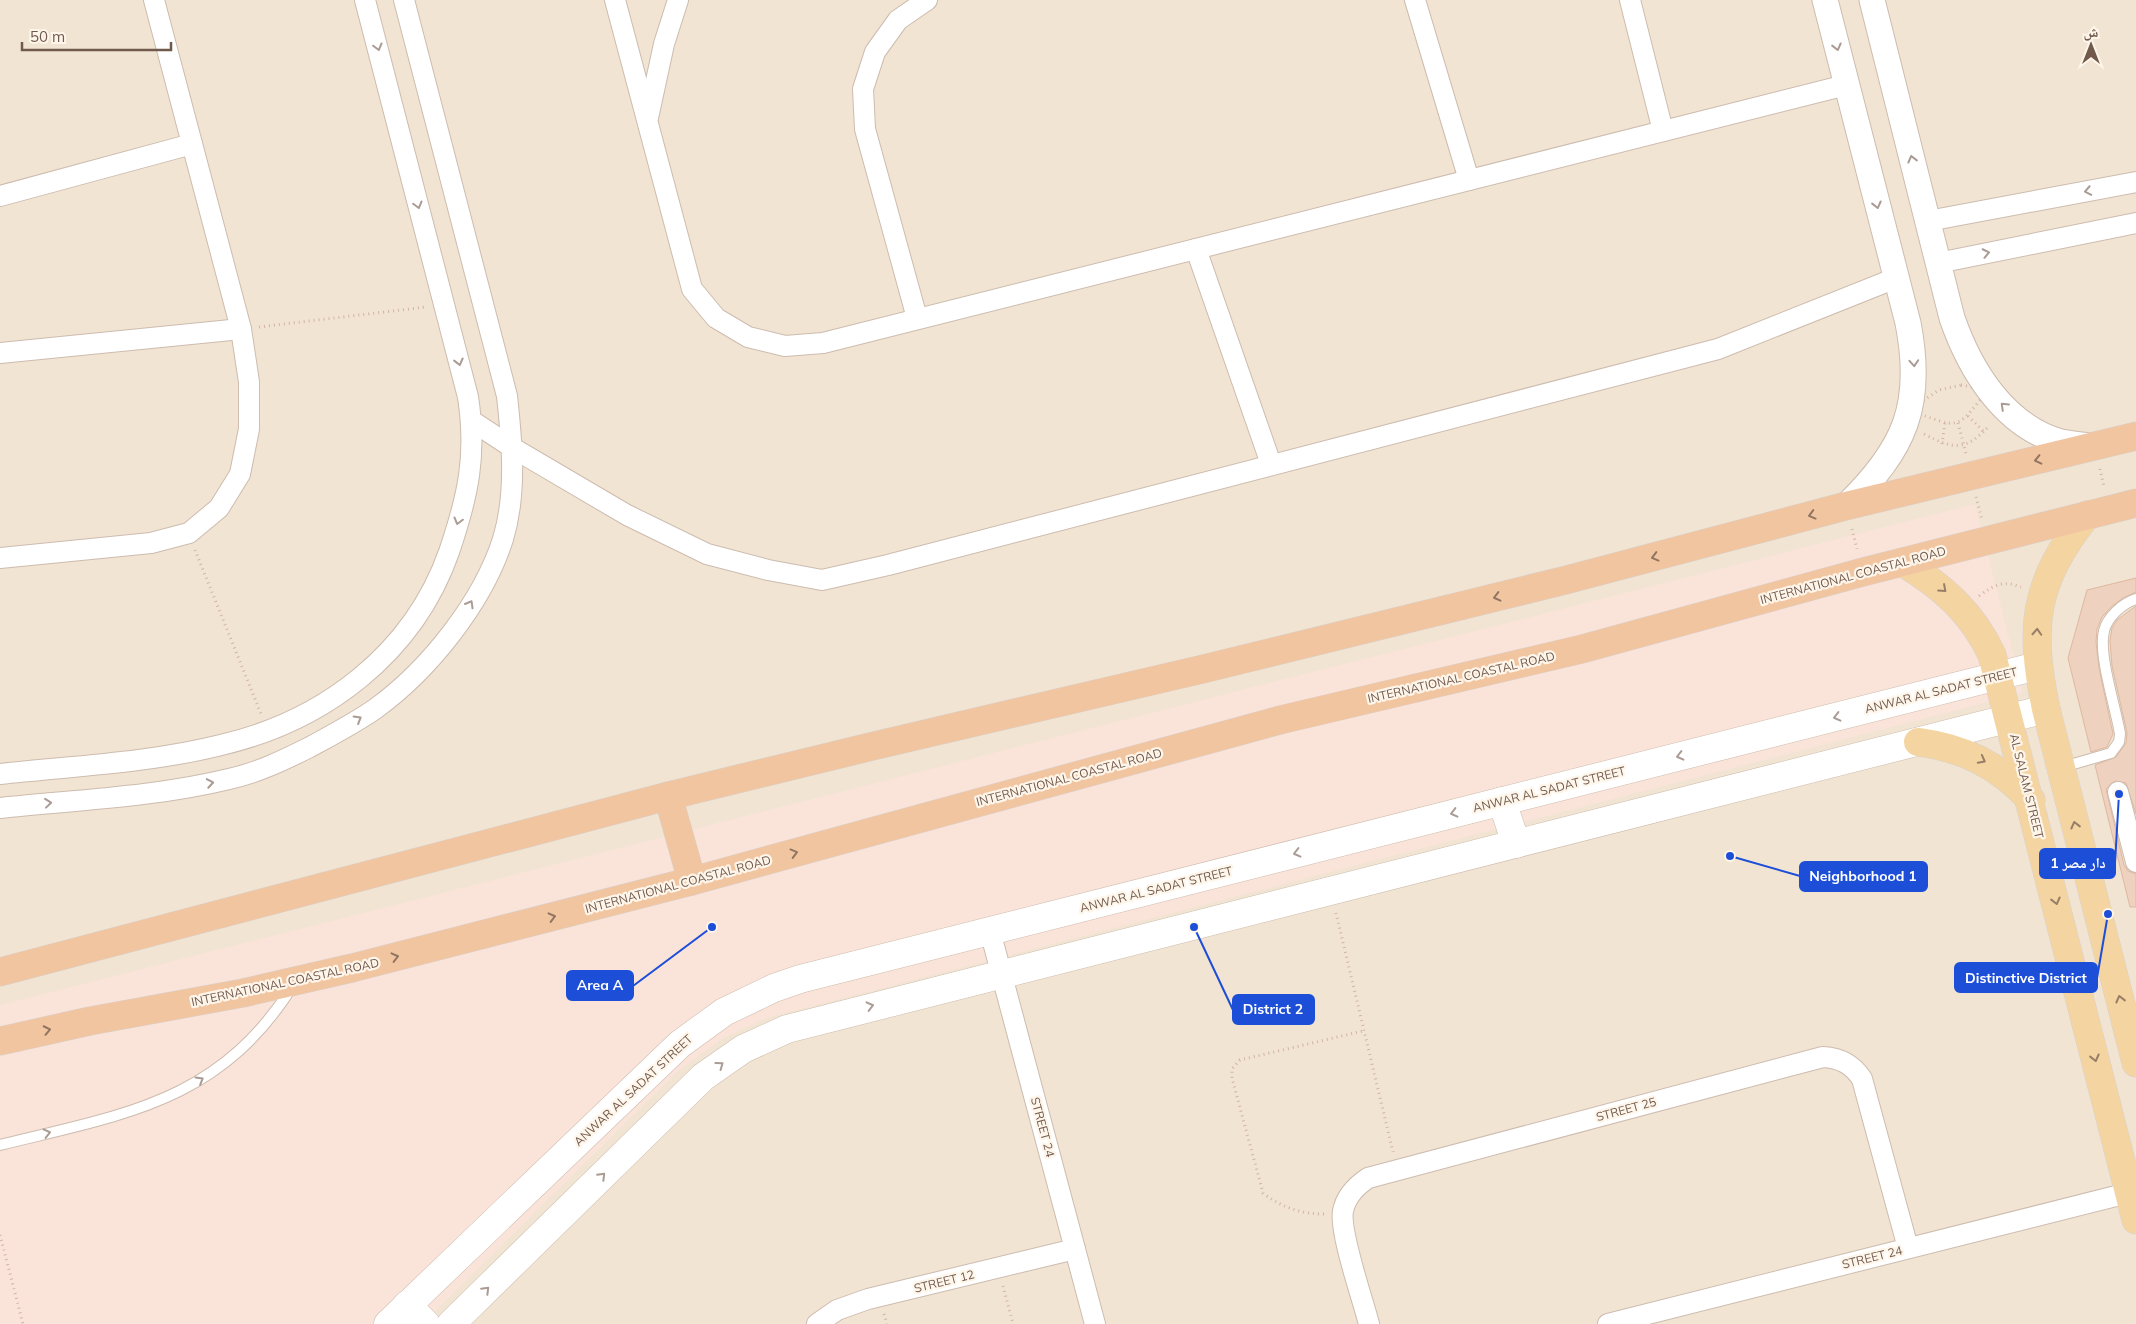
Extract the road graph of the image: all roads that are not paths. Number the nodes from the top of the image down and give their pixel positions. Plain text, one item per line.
1 (154, 0) edge
2 (365, 0) edge
3 (404, 0) edge
4 (616, 0) edge
5 (678, 0) edge
6 (927, 0) edge
7 (1416, 0) edge
8 (1630, 0) edge
9 (1824, 0) edge
10 (1872, 0) edge
11 (1846, 85) junction
12 (648, 123) junction
13 (1663, 132) junction
14 (192, 144) junction
15 (1470, 180) junction
16 (2136, 182) edge
17 (0, 196) edge
18 (1928, 221) junction
19 (2136, 223) edge
20 (1196, 248) junction
21 (1938, 263) junction
22 (1896, 278) junction
23 (917, 318) junction
24 (241, 329) junction
25 (0, 353) edge
26 (472, 421) junction
27 (2136, 436) edge
28 (2094, 446) junction
29 (513, 448) junction
30 (1271, 464) junction
31 (2136, 503) edge
32 (1846, 506) junction
33 (2099, 512) junction
34 (0, 558) edge
35 (1902, 562) junction
36 (2136, 599) edge
37 (2037, 666) junction
38 (1999, 676) junction
39 (2046, 710) junction
40 (2010, 718) junction
41 (1918, 742) junction
42 (2061, 768) junction
43 (0, 774) edge
44 (668, 796) junction
45 (2031, 800) junction
46 (1502, 801) junction
47 (2125, 802) edge
48 (0, 808) edge
49 (2133, 834) edge
50 (1516, 844) junction
51 (2136, 862) edge
52 (692, 881) junction
53 (990, 931) junction
54 (0, 972) edge
55 (1002, 973) junction
56 (296, 981) junction
57 (0, 1041) edge
58 (2136, 1063) edge
59 (0, 1145) edge
60 (2133, 1192) edge
61 (2136, 1220) edge
62 (1908, 1248) junction
63 (1075, 1249) junction
64 (407, 1318) edge
65 (451, 1324) edge
66 (816, 1324) edge
67 (1095, 1324) edge
68 (1370, 1324) edge
69 (1608, 1324) edge

1 - 14 street
2 -> 26 street
3 - 29 street
4 - 12 street
5 - 12 street
6 - 23 street
7 - 15 street
8 - 13 street
9 -> 11 street
18 -> 10 street
11 - 13 street
11 -> 22 street
12 - 23 street
13 - 15 street
14 - 17 street
14 - 24 street
15 - 20 street
16 -> 18 street
18 - 21 street
21 -> 19 street
20 - 23 street
20 - 30 street
28 -> 21 street
22 - 30 street
22 -> 32 street
24 - 25 street
24 - 34 street
26 - 29 street
26 -> 43 street
27 - 28 highway
28 -> 32 highway
29 - 30 street
48 -> 29 street
31 - 33 highway, INTERNATIONAL COASTAL ROAD
32 -> 44 highway
33 - 35 highway, INTERNATIONAL COASTAL ROAD
37 -> 33 main road
35 -> 38 main road, AL SALAM STREET
52 -> 35 highway, INTERNATIONAL COASTAL ROAD
36 - 42 lane
37 - 38 main road, ANWAR AL SADAT STREET
37 - 39 main road
38 - 40 main road, AL SALAM STREET
38 -> 46 main road, ANWAR AL SADAT STREET
39 - 40 main road
39 - 42 main road
40 - 41 main road
40 - 45 main road, AL SALAM STREET
41 -> 45 main road
41 - 50 main road
58 -> 42 main road
44 - 52 highway
44 - 54 highway
45 -> 60 main road, AL SALAM STREET
46 - 50 main road
46 -> 53 main road, ANWAR AL SADAT STREET
47 - 49 street
49 - 51 street
50 - 55 main road
56 -> 52 highway, INTERNATIONAL COASTAL ROAD
53 - 55 street, STREET 24
53 - 64 main road, ANWAR AL SADAT STREET
55 - 63 street, STREET 24
65 -> 55 main road
57 -> 56 highway, INTERNATIONAL COASTAL ROAD
59 -> 56 lane
60 - 61 main road, AL SALAM STREET
60 - 62 street, STREET 24
62 - 68 street, STREET 25
62 - 69 street, STREET 24
63 - 66 street, STREET 12
63 - 67 street, STREET 24

